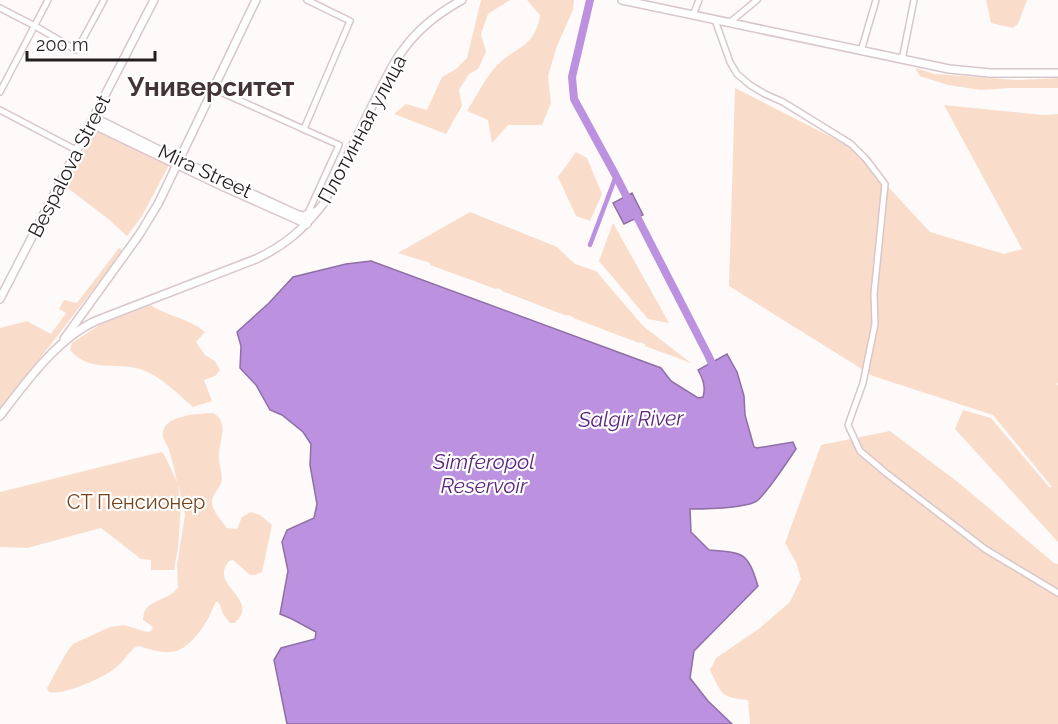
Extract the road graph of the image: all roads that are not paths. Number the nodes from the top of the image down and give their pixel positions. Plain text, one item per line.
1 (48, 0) edge
2 (104, 0) edge
3 (154, 0) edge
4 (256, 0) edge
5 (307, 0) edge
6 (462, 0) edge
7 (627, 0) edge
8 (699, 0) edge
9 (757, 0) edge
10 (876, 0) edge
11 (914, 0) edge
12 (0, 8) edge
13 (693, 15) junction
14 (715, 20) junction
15 (729, 23) junction
16 (35, 26) junction
17 (861, 51) junction
18 (902, 60) junction
19 (1058, 73) edge
20 (214, 89) junction
21 (0, 92) edge
22 (0, 110) edge
23 (91, 120) junction
24 (304, 129) junction
25 (76, 150) junction
26 (178, 162) junction
27 (319, 210) junction
28 (307, 215) junction
29 (307, 224) junction
30 (105, 280) junction
31 (0, 299) edge
32 (73, 326) junction
33 (65, 330) junction
34 (53, 353) junction
35 (29, 380) junction
36 (0, 416) edge
37 (1058, 593) edge

1 - 16 street
2 - 16 street
3 - 23 main road, Bespalova Street
4 - 20 main road
5 - 24 street
6 - 27 main road, Плотинная улица
7 - 13 main road
8 - 13 street
9 - 15 street
10 - 17 street
11 - 18 street
12 - 16 street
13 - 14 main road
14 - 15 main road
14 - 37 street
15 - 17 main road
16 - 21 street
17 - 18 main road
18 - 19 main road
20 - 24 street
20 - 26 main road
22 - 25 street
23 - 25 main road, Bespalova Street
23 - 26 main road, Mira Street
24 - 28 street, Плотинная улица
25 - 31 main road, Bespalova Street
26 - 28 main road, Mira Street
26 - 29 main road, Mira Street
26 - 30 main road
27 - 28 main road
27 - 29 main road, Плотинная улица
29 - 32 main road
29 - 34 main road
30 - 32 main road
30 - 33 main road
32 - 33 main road
32 - 34 main road
33 - 35 main road
34 - 35 main road
35 - 36 main road

